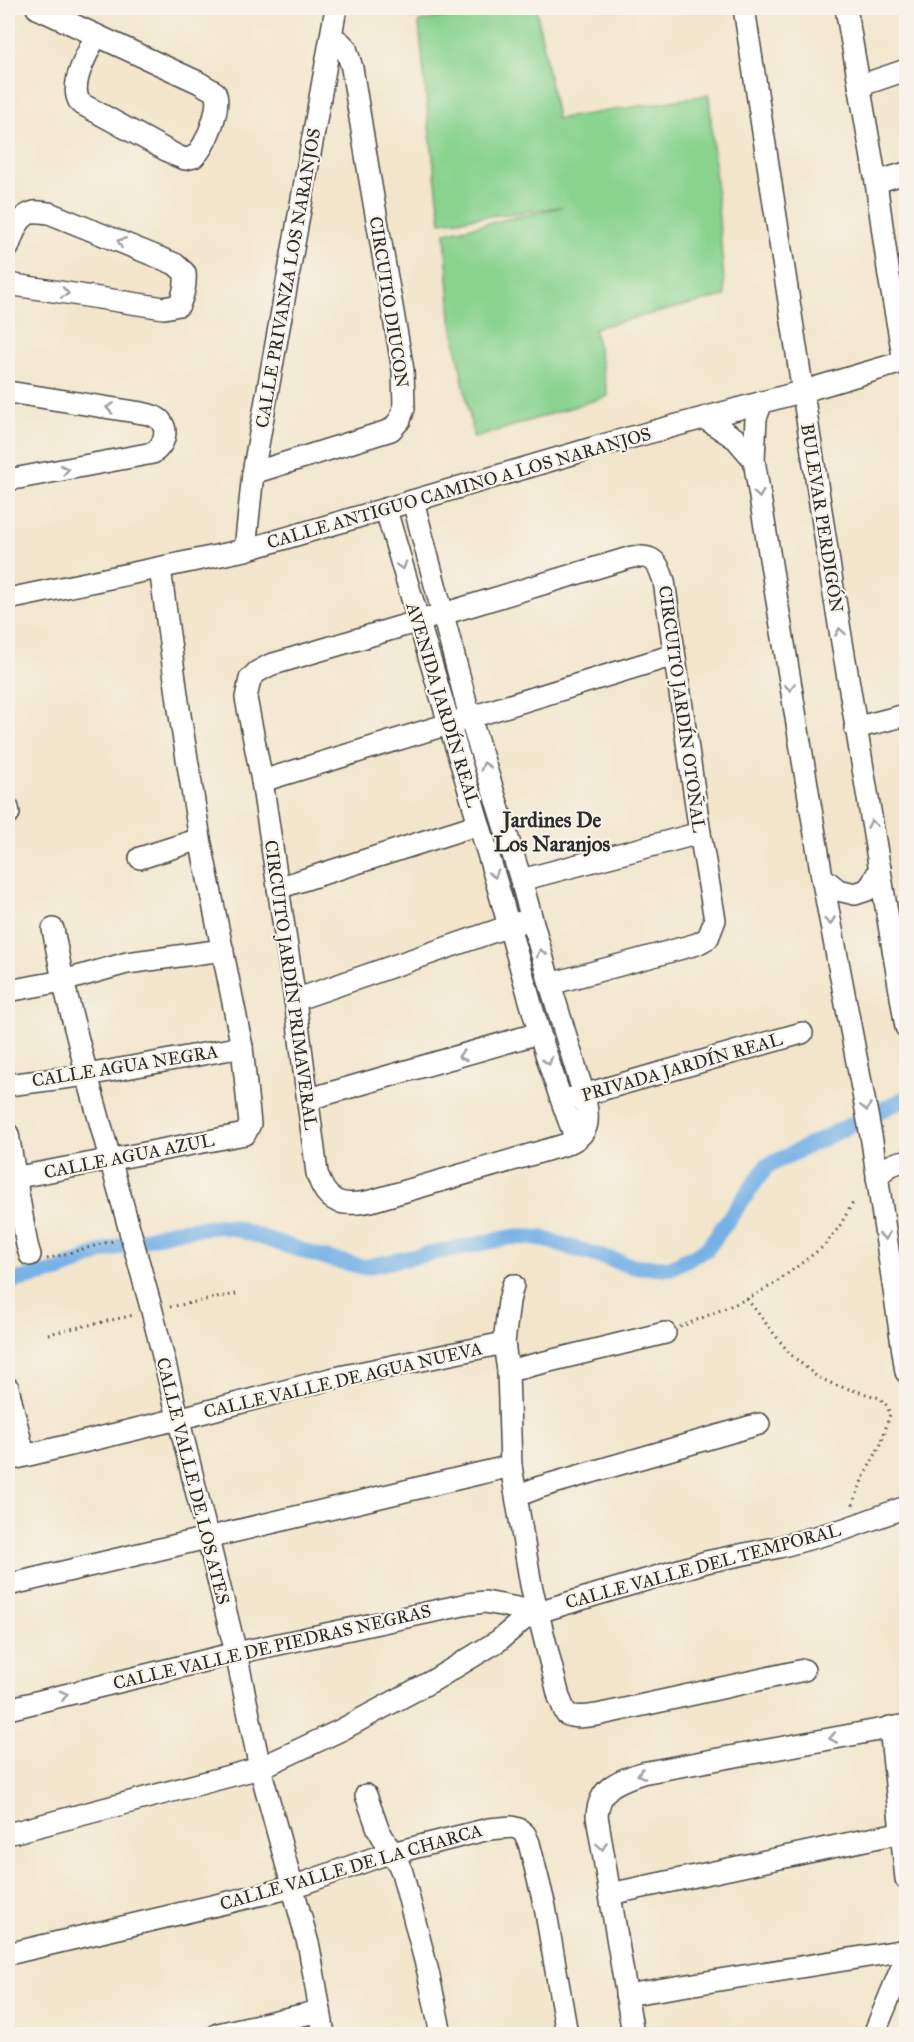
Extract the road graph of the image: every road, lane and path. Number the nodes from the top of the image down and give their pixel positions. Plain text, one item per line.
1 (37, 8) edge
2 (336, 8) edge
3 (746, 8) edge
4 (846, 8) edge
5 (96, 35) junction
6 (331, 38) junction
7 (906, 70) edge
8 (859, 86) junction
9 (906, 173) edge
10 (876, 182) junction
11 (8, 248) edge
12 (898, 274) edge
13 (8, 284) edge
14 (905, 361) edge
15 (804, 391) junction
16 (8, 392) edge
17 (762, 402) junction
18 (704, 418) junction
19 (754, 460) junction
20 (253, 473) junction
21 (8, 480) edge
22 (413, 501) junction
23 (386, 510) junction
24 (245, 550) junction
25 (160, 568) junction
26 (8, 599) edge
27 (443, 614) junction
28 (418, 621) junction
29 (674, 655) junction
30 (906, 715) edge
31 (460, 720) junction
32 (855, 728) junction
33 (262, 781) junction
34 (479, 824) junction
35 (700, 833) junction
36 (200, 839) junction
37 (140, 858) dead end
38 (880, 868) junction
39 (822, 877) junction
40 (520, 880) junction
41 (278, 888) junction
42 (531, 919) junction
43 (509, 926) junction
44 (53, 929) dead end
45 (223, 950) junction
46 (63, 981) junction
47 (550, 984) junction
48 (8, 992) edge
49 (295, 999) junction
50 (906, 1027) edge
51 (802, 1033) dead end
52 (539, 1034) junction
53 (242, 1047) junction
54 (87, 1075) junction
55 (8, 1085) edge
56 (584, 1095) junction
57 (309, 1099) junction
58 (561, 1101) junction
59 (8, 1134) edge
60 (581, 1135) junction
61 (110, 1160) junction
62 (906, 1161) edge
63 (877, 1178) junction
64 (11, 1179) edge
65 (854, 1201) dead end
66 (131, 1236) junction
67 (30, 1255) joint
68 (513, 1285) dead end
69 (747, 1299) junction
70 (665, 1333) joint
71 (504, 1343) junction
72 (508, 1371) junction
73 (906, 1372) edge
74 (8, 1388) edge
75 (178, 1419) junction
76 (759, 1424) dead end
77 (16, 1457) edge
78 (511, 1466) junction
79 (517, 1496) junction
80 (906, 1506) edge
81 (845, 1529) junction
82 (207, 1539) junction
83 (8, 1585) edge
84 (538, 1612) junction
85 (236, 1653) junction
86 (804, 1670) dead end
87 (8, 1709) edge
88 (898, 1726) edge
89 (900, 1747) edge
90 (260, 1768) junction
91 (366, 1795) dead end
92 (903, 1833) junction
93 (8, 1834) edge
94 (392, 1854) junction
95 (906, 1879) edge
96 (293, 1887) junction
97 (610, 1894) junction
98 (906, 1950) edge
99 (8, 1954) edge
100 (906, 1957) edge
101 (626, 1995) junction
102 (320, 2011) junction
103 (218, 2034) edge
104 (324, 2034) edge
105 (441, 2034) edge
106 (567, 2034) edge
107 (633, 2034) edge
108 (874, 2034) edge

1 - 5 street
2 - 6 street, CALLE PRIVANZA LOS NARANJOS
3 - 15 street, BULEVAR PERDIGÓN
4 - 8 street
5 - 5 street
6 - 20 street, CALLE PRIVANZA LOS NARANJOS
6 - 20 street, CIRCUITO DIUCON
7 - 8 street
8 - 10 street
9 - 10 street
10 - 12 street
13 -> 11 street
12 - 14 street
14 - 15 street, CALLE ANTIGUO CAMINO A LOS NARANJOS
15 - 17 street, CALLE ANTIGUO CAMINO A LOS NARANJOS
32 -> 15 street, BULEVAR PERDIGÓN
21 -> 16 street
17 - 18 street, CALLE ANTIGUO CAMINO A LOS NARANJOS
17 - 19 street
18 - 19 street
18 - 22 street, CALLE ANTIGUO CAMINO A LOS NARANJOS
19 -> 39 street
20 - 24 street, CALLE PRIVANZA LOS NARANJOS
22 - 23 street, CALLE ANTIGUO CAMINO A LOS NARANJOS
22 - 27 street, AVENIDA JARDÍN REAL
23 - 24 street, CALLE ANTIGUO CAMINO A LOS NARANJOS
23 -> 28 street, AVENIDA JARDÍN REAL
24 - 25 street, CALLE ANTIGUO CAMINO A LOS NARANJOS
25 - 26 street, CALLE ANTIGUO CAMINO A LOS NARANJOS
25 - 36 street
27 - 28 street, CIRCUITO JARDÍN OTOÑAL
27 - 29 street, CIRCUITO JARDÍN OTOÑAL
27 - 31 street, AVENIDA JARDÍN REAL
28 - 31 street, AVENIDA JARDÍN REAL
28 - 33 street, CIRCUITO JARDÍN PRIMAVERAL
29 - 31 street
29 - 35 street, CIRCUITO JARDÍN OTOÑAL
30 - 32 street
31 - 33 street
31 - 34 street, AVENIDA JARDÍN REAL
40 -> 31 street, AVENIDA JARDÍN REAL
38 -> 32 street, BULEVAR PERDIGÓN
33 - 41 street, CIRCUITO JARDÍN PRIMAVERAL
34 - 41 street
34 -> 43 street, AVENIDA JARDÍN REAL
35 - 40 street
35 - 47 street, CIRCUITO JARDÍN OTOÑAL
36 - 37 street
36 - 45 street
38 - 39 street
38 - 50 street, BULEVAR PERDIGÓN
39 -> 63 street
40 - 42 street, AVENIDA JARDÍN REAL
41 - 49 street, CIRCUITO JARDÍN PRIMAVERAL
42 - 43 street
47 -> 42 street, AVENIDA JARDÍN REAL
43 - 49 street
43 - 52 street, AVENIDA JARDÍN REAL
44 - 46 street, CALLE VALLE DE LOS ATES
45 - 46 street
45 - 53 street
46 - 48 street
46 - 54 street, CALLE VALLE DE LOS ATES
47 - 56 street, AVENIDA JARDÍN REAL
49 - 57 street, CIRCUITO JARDÍN PRIMAVERAL
51 - 56 street, PRIVADA JARDÍN REAL
52 -> 57 street
52 -> 58 street, AVENIDA JARDÍN REAL
53 - 54 street, CALLE AGUA NEGRA
53 - 61 street, CALLE AGUA AZUL
54 - 55 street, CALLE AGUA NEGRA
54 - 61 street, CALLE VALLE DE LOS ATES
56 - 58 street, PRIVADA JARDÍN REAL
56 - 60 street, AVENIDA JARDÍN REAL
57 - 60 street, CIRCUITO JARDÍN PRIMAVERAL
58 - 60 street, AVENIDA JARDÍN REAL
59 - 64 street
61 - 64 street, CALLE AGUA AZUL
61 - 66 street, CALLE VALLE DE LOS ATES
62 - 63 street
63 -> 73 street
64 - 67 street
65 - 69 path
66 - 67 path
66 - 75 street, CALLE VALLE DE LOS ATES
68 - 71 street
69 - 70 path
69 - 81 path
70 - 72 street
71 - 72 street
71 - 75 street, CALLE VALLE DE AGUA NUEVA
72 - 78 street
74 - 77 street
75 - 77 street, CALLE VALLE DE AGUA NUEVA
75 - 82 street, CALLE VALLE DE LOS ATES
76 - 79 street
78 - 79 street
78 - 82 street
79 - 84 street
80 - 81 street, CALLE VALLE DEL TEMPORAL
81 - 84 street, CALLE VALLE DEL TEMPORAL
82 - 83 street
82 - 85 street, CALLE VALLE DE LOS ATES
84 - 85 street, CALLE VALLE DE PIEDRAS NEGRAS
84 - 86 street
84 - 90 street, CALLE VALLE DEL TEMPORAL
87 -> 85 street, CALLE VALLE DE PIEDRAS NEGRAS
85 - 90 street, CALLE VALLE DE LOS ATES
88 - 89 street
88 -> 97 street
89 - 92 street
90 - 93 street, CALLE VALLE DEL TEMPORAL
90 - 96 street, CALLE VALLE DE LOS ATES
91 - 94 street
92 - 95 street
92 - 97 street
94 - 96 street, CALLE VALLE DE LA CHARCA
94 - 105 street
94 - 106 street, CALLE VALLE DE LA CHARCA
96 - 99 street, CALLE VALLE DE LA CHARCA
96 - 102 street, CALLE VALLE DE LOS ATES
97 - 101 street
98 - 101 street
100 - 108 street
101 - 107 street
102 - 103 street
102 - 104 street, CALLE VALLE DE LOS ATES

